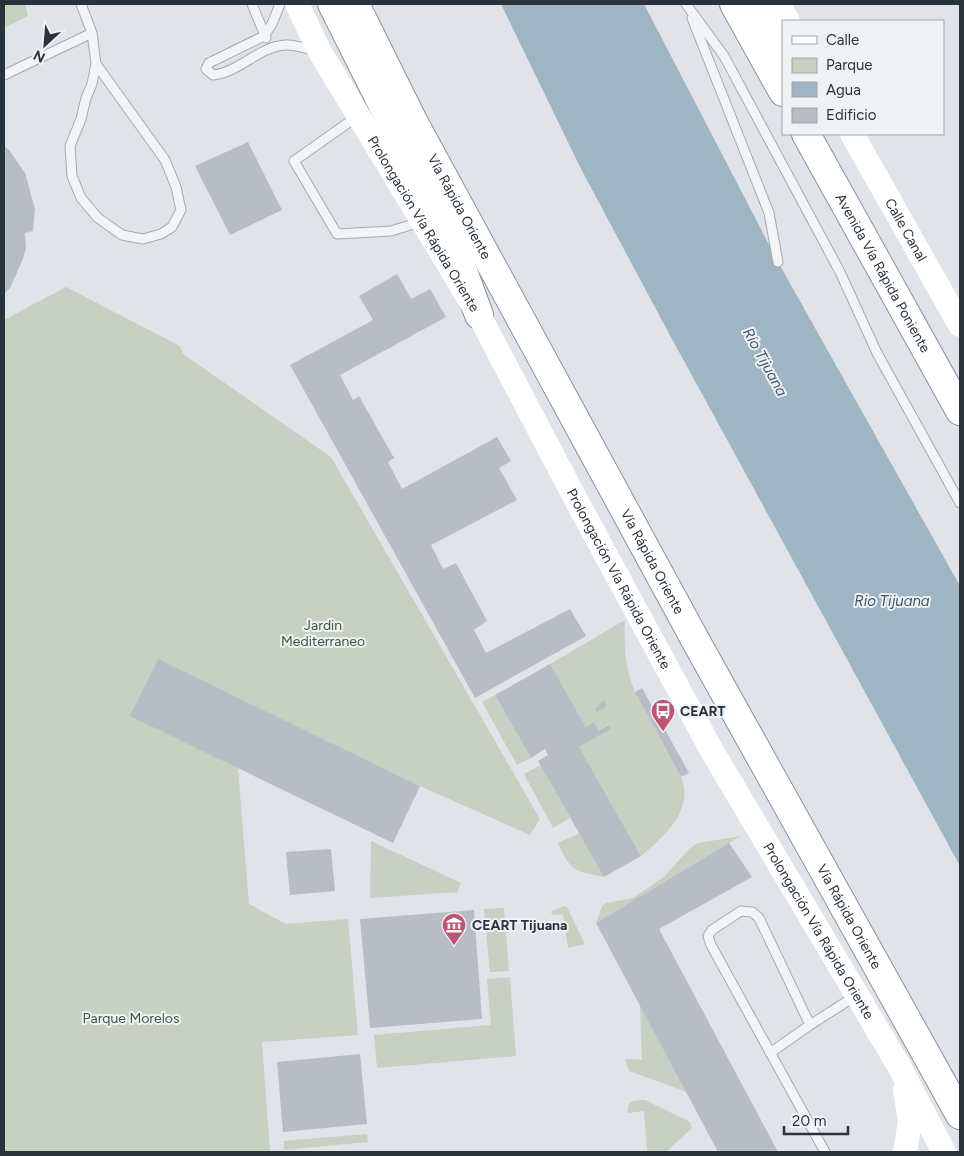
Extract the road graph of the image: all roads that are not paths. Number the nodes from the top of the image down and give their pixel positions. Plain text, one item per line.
1 (81, 4) edge
2 (252, 4) edge
3 (280, 4) edge
4 (297, 4) edge
5 (332, 4) edge
6 (355, 4) edge
7 (686, 4) edge
8 (734, 4) edge
9 (757, 4) edge
10 (778, 4) edge
11 (787, 20) edge
12 (92, 34) junction
13 (264, 36) junction
14 (782, 46) edge
15 (270, 48) junction
16 (320, 52) junction
17 (96, 64) junction
18 (4, 75) edge
19 (782, 90) edge
20 (359, 115) junction
21 (807, 135) edge
22 (853, 135) edge
23 (423, 222) junction
24 (778, 262) dead end
25 (479, 315) junction
26 (960, 325) edge
27 (960, 410) edge
28 (960, 503) edge
29 (857, 995) junction
30 (810, 1025) junction
31 (770, 1053) junction
32 (898, 1066) junction
33 (960, 1115) edge
34 (825, 1152) edge
35 (905, 1152) edge
36 (944, 1152) edge

1 - 12 lane
2 - 13 lane
3 - 13 lane
4 - 16 main road, Prolongación Vía Rápida Oriente
5 - 25 highway
6 - 33 highway, Vía Rápida Oriente
7 - 24 lane
7 - 28 lane
8 - 19 highway
9 - 14 highway
10 - 11 main road
12 - 17 lane
12 - 18 lane
13 - 15 lane
13 - 15 lane
15 - 16 lane
16 - 20 main road, Prolongación Vía Rápida Oriente
17 - 17 lane
20 - 23 main road, Prolongación Vía Rápida Oriente
20 - 23 lane
21 - 27 highway, Avenida Vía Rápida Poniente
22 - 26 main road, Calle Canal
23 - 25 main road, Prolongación Vía Rápida Oriente
25 - 29 main road, Prolongación Vía Rápida Oriente
29 - 30 lane
29 - 32 main road, Prolongación Vía Rápida Oriente
30 - 31 lane
30 - 31 lane
31 - 34 lane
32 - 35 main road
32 - 36 main road, Prolongación Vía Rápida Oriente

